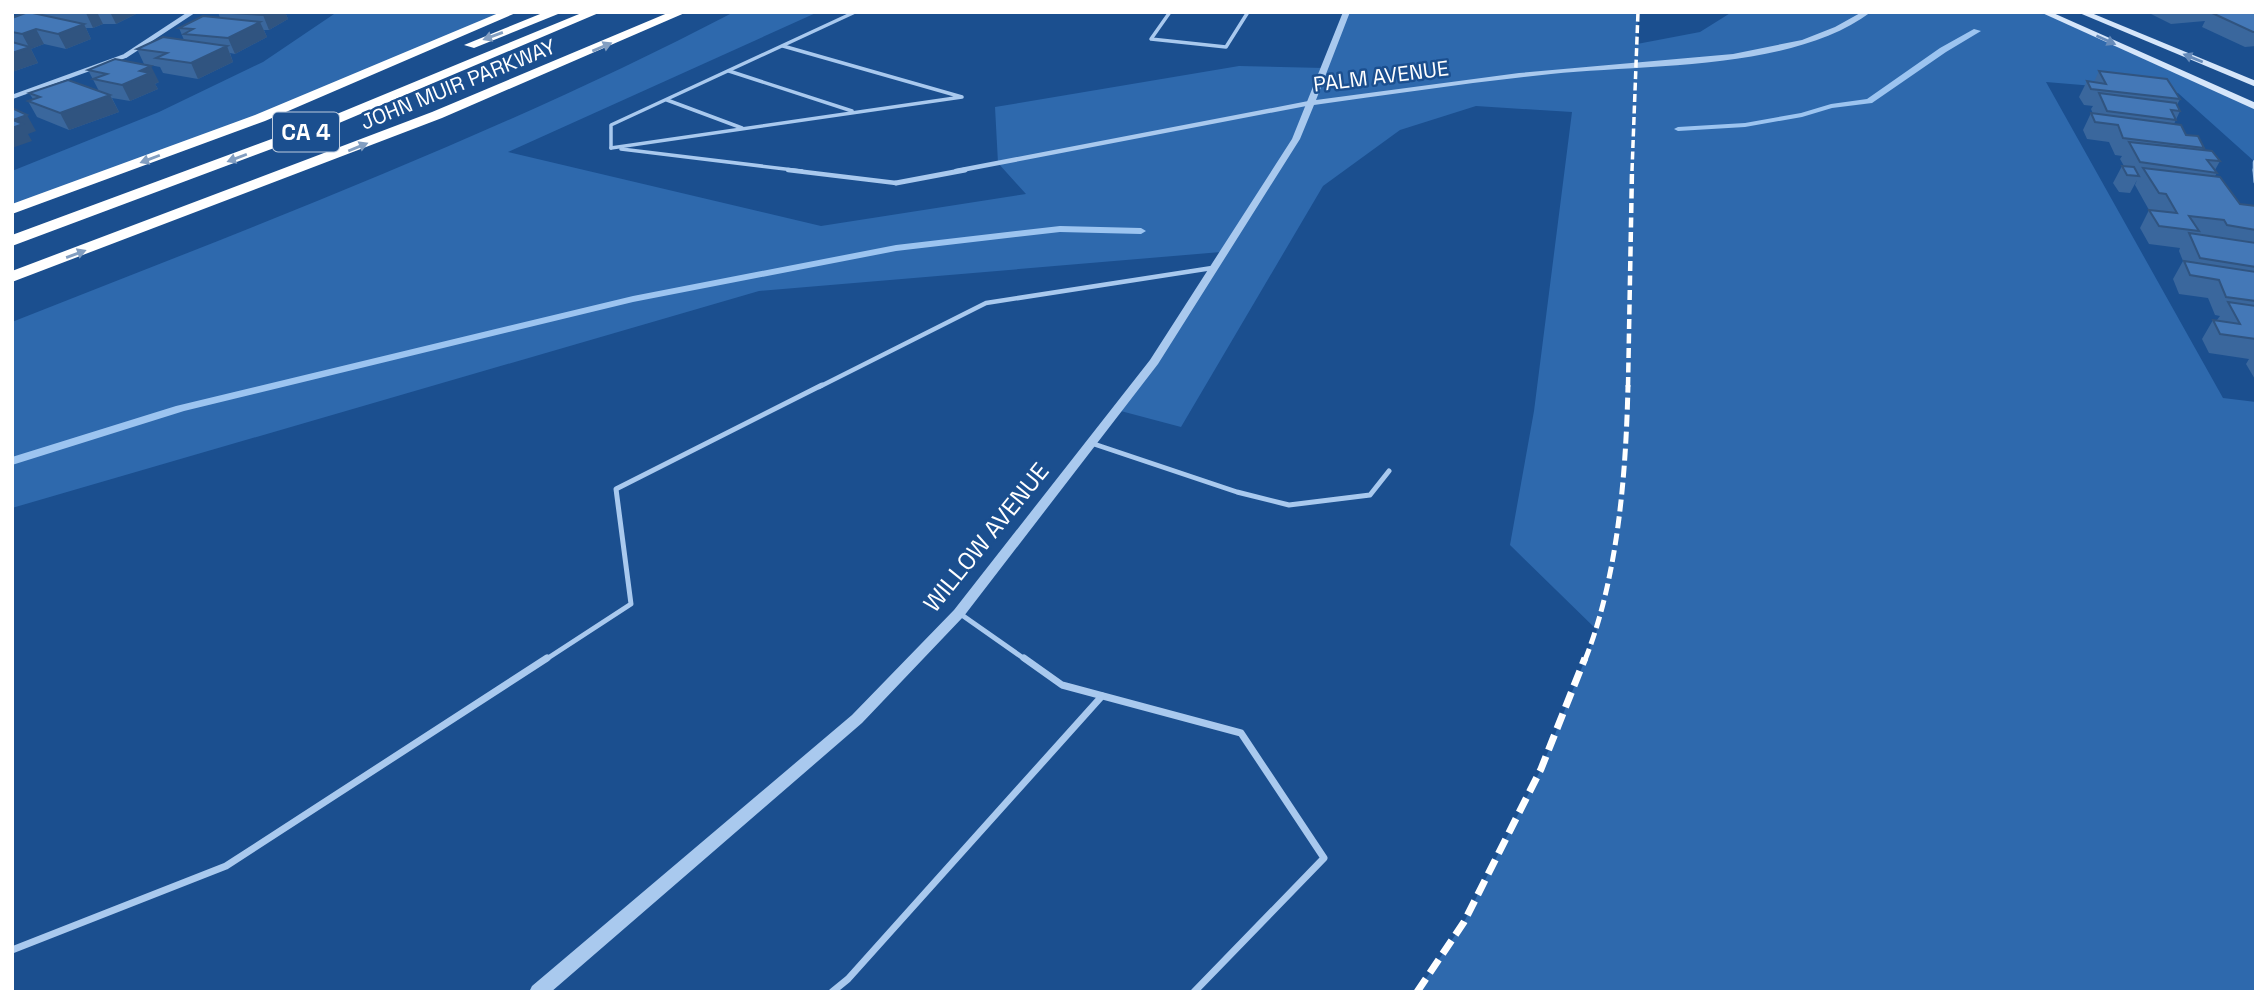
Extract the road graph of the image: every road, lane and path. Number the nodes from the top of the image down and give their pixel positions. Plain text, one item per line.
1 (192, 12) edge
2 (512, 12) edge
3 (557, 12) edge
4 (595, 12) edge
5 (681, 12) edge
6 (855, 12) edge
7 (1170, 12) edge
8 (1248, 12) edge
9 (1347, 12) edge
10 (1868, 12) edge
11 (2044, 12) edge
12 (2081, 12) edge
13 (783, 46) junction
14 (729, 71) junction
15 (2256, 84) edge
16 (12, 97) edge
17 (667, 100) junction
18 (1310, 103) junction
19 (2256, 107) edge
20 (855, 112) junction
21 (260, 118) junction
22 (744, 128) junction
23 (611, 148) junction
24 (2255, 162) edge
25 (2256, 182) edge
26 (896, 183) joint
27 (12, 209) edge
28 (12, 241) edge
29 (1212, 268) junction
30 (12, 277) edge
31 (1091, 443) junction
32 (1388, 471) dead end
33 (959, 613) junction
34 (1102, 696) junction
35 (12, 950) edge
36 (538, 992) edge
37 (832, 992) edge
38 (1194, 992) edge

1 - 16 street
2 - 21 highway
3 -> 21 highway
4 -> 28 highway, JOHN MUIR PARKWAY / CA 4
30 -> 5 highway, JOHN MUIR PARKWAY / CA 4
6 - 13 lane
7 - 8 lane
9 - 18 street, WILLOW AVENUE
10 - 18 street, PALM AVENUE
11 -> 19 main road
15 -> 12 main road
13 - 14 lane
13 - 20 lane
14 - 17 lane
14 - 20 lane
17 - 22 lane
17 - 23 lane
18 - 26 street, PALM AVENUE
18 - 29 street, WILLOW AVENUE
20 - 22 lane
21 -> 27 highway
22 - 23 lane
23 - 26 lane
24 - 25 street
29 - 31 street, WILLOW AVENUE
29 - 35 lane
31 - 32 lane
31 - 33 street, WILLOW AVENUE
33 - 34 lane
33 - 36 street, WILLOW AVENUE
34 - 37 lane
34 - 38 lane

